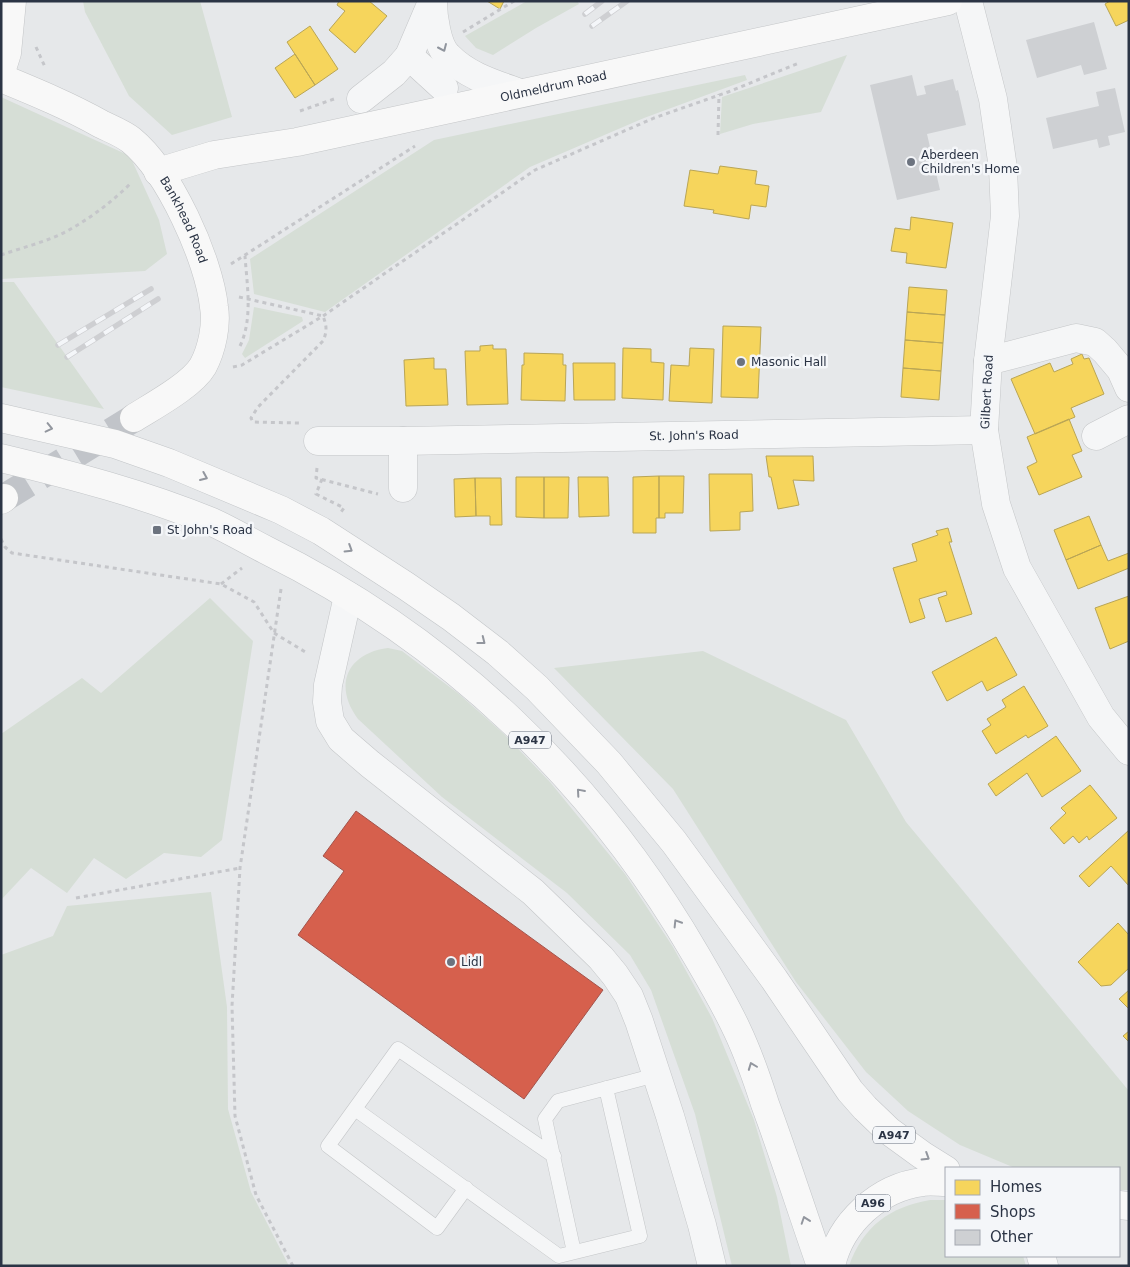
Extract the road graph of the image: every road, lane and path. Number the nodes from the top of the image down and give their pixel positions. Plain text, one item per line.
1 (433, 1) edge
2 (948, 1) edge
3 (968, 1) edge
4 (11, 13) edge
5 (409, 56) junction
6 (800, 63) dead end
7 (46, 70) dead end
8 (1, 72) edge
9 (1, 78) edge
10 (444, 88) dead end
11 (520, 93) junction
12 (719, 94) junction
13 (361, 99) dead end
14 (329, 101) dead end
15 (294, 113) dead end
16 (718, 135) dead end
17 (416, 145) dead end
18 (155, 167) junction
19 (1, 255) edge
20 (245, 255) dead end
21 (248, 299) dead end
22 (323, 316) junction
23 (988, 361) junction
24 (193, 378) junction
25 (1129, 388) edge
26 (1, 418) edge
27 (134, 418) tunnel mouth
28 (1129, 419) edge
29 (984, 430) junction
30 (1096, 436) dead end
31 (318, 441) dead end
32 (403, 441) junction
33 (1, 458) edge
34 (322, 479) dead end
35 (403, 488) dead end
36 (337, 519) dead end
37 (1, 539) edge
38 (348, 596) junction
39 (274, 633) junction
40 (331, 667) junction
41 (1129, 751) edge
42 (240, 868) junction
43 (76, 898) dead end
44 (656, 1075) junction
45 (606, 1088) junction
46 (355, 1109) junction
47 (554, 1156) junction
48 (945, 1169) edge
49 (945, 1182) edge
50 (466, 1188) junction
51 (574, 1252) junction
52 (293, 1266) edge
53 (712, 1266) edge
54 (821, 1266) edge
55 (831, 1266) edge

1 - 5 street
1 -> 11 street
2 - 11 main road, Oldmeldrum Road
3 - 23 street, Gilbert Road
4 - 7 path
4 - 8 main road
5 - 10 street
5 - 13 street
6 - 12 path
9 - 18 main road, Bankhead Road
11 - 18 main road, Oldmeldrum Road
12 - 16 path
12 - 22 path
14 - 15 path
17 - 20 path
18 - 19 path
18 - 24 main road, Bankhead Road
21 - 22 path
22 - 24 path
23 - 25 street
23 - 29 street, Gilbert Road
24 - 27 main road, Bankhead Road
26 -> 48 main road, A947
28 - 30 street
29 - 32 street, St. John's Road
29 - 41 street, Gilbert Road
31 - 32 street, St. John's Road
32 - 35 street
33 - 38 main road, A947
34 - 36 path
37 - 39 path
38 - 40 street
54 -> 38 main road, A947
39 - 40 path
39 - 42 path
40 - 44 street
42 - 43 path
42 - 52 path
44 - 45 lane
44 - 53 street
45 - 47 lane
45 - 51 lane
46 - 47 lane
46 - 50 lane
46 - 50 lane
47 - 51 lane
49 - 55 main road, A96
50 - 51 lane

